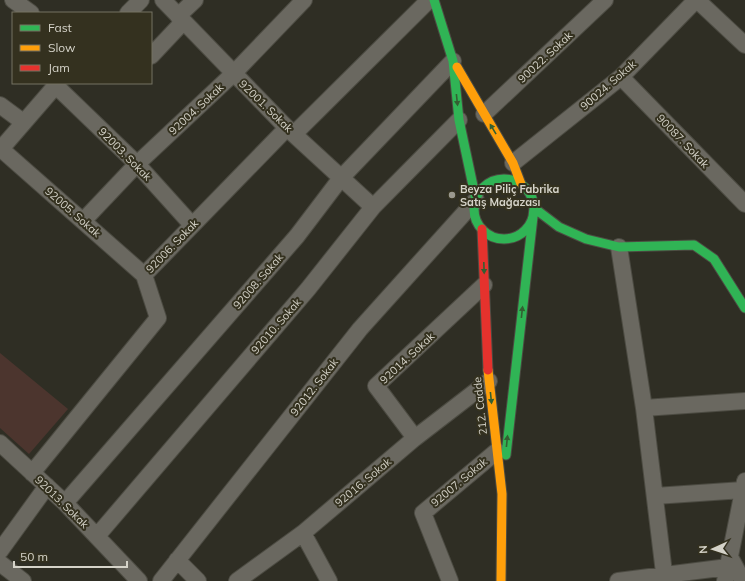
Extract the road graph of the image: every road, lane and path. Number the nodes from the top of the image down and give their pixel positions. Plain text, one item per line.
1 (141, 0) edge
2 (162, 0) edge
3 (195, 0) edge
4 (304, 0) edge
5 (429, 0) edge
6 (434, 0) edge
7 (605, 0) edge
8 (697, 0) edge
9 (129, 12) edge
10 (180, 19) junction
11 (745, 45) edge
12 (152, 55) edge
13 (453, 61) junction
14 (233, 74) junction
15 (621, 76) junction
16 (56, 84) edge
17 (0, 105) edge
18 (484, 114) junction
19 (460, 120) junction
20 (23, 122) junction
21 (291, 131) junction
22 (1, 149) edge
23 (513, 163) junction
24 (137, 164) junction
25 (341, 178) junction
26 (521, 184) junction
27 (476, 200) junction
28 (745, 204) edge
29 (373, 207) junction
30 (534, 208) junction
31 (83, 221) junction
32 (192, 226) junction
33 (482, 229) junction
34 (619, 247) junction
35 (144, 275) junction
36 (484, 285) junction
37 (745, 308) edge
38 (489, 381) junction
39 (745, 401) edge
40 (644, 408) junction
41 (415, 438) junction
42 (0, 443) edge
43 (497, 451) junction
44 (32, 473) junction
45 (47, 486) junction
46 (744, 492) edge
47 (502, 494) junction
48 (655, 496) junction
49 (65, 503) junction
50 (303, 533) junction
51 (97, 536) junction
52 (0, 551) edge
53 (177, 560) junction
54 (0, 563) edge
55 (728, 568) edge
56 (665, 578) edge
57 (23, 581) edge
58 (139, 581) edge
59 (161, 581) edge
60 (198, 581) edge
61 (237, 581) edge
62 (329, 581) edge
63 (450, 581) edge
64 (500, 581) edge
65 (618, 581) edge
66 (744, 581) edge

1 - 9 street
2 - 10 street, 92001. Sokak
3 - 10 street
4 - 14 street, 92004. Sokak
5 - 21 street, 92006. Sokak
6 - 13 street
7 - 18 street, 90022. Sokak
8 - 11 street
8 - 15 street, 90024. Sokak
10 - 12 street
10 - 14 street, 92001. Sokak
13 - 18 street
13 -> 19 street
13 - 25 street, 92008. Sokak
14 - 21 street, 92001. Sokak
14 - 24 street, 92004. Sokak
15 - 23 street, 90024. Sokak
15 - 28 street, 90087. Sokak
16 - 20 street
16 - 24 street, 92003. Sokak
17 - 20 street
23 -> 18 street
19 - 27 street
19 - 29 street, 92010. Sokak
20 - 22 street
21 - 25 street, 92001. Sokak
21 - 32 street, 92006. Sokak
22 - 31 street, 92005. Sokak
23 - 26 street
24 - 31 street, 92004. Sokak
24 - 32 street, 92003. Sokak
25 - 29 street, 92001. Sokak
25 - 49 street, 92008. Sokak
26 - 27 street
26 - 30 street
27 - 33 street
27 - 53 street, 92012. Sokak
29 - 51 street, 92010. Sokak
30 - 33 street
30 - 34 street
47 -> 30 street
31 - 35 street, 92005. Sokak
32 - 35 street, 92006. Sokak
33 -> 36 street, 212. Cadde
34 - 37 street
34 - 40 street
35 - 44 street, 92006. Sokak
36 - 38 street, 212. Cadde
36 - 41 street, 92014. Sokak
38 - 41 street, 92016. Sokak
38 -> 43 street, 212. Cadde
39 - 40 street
40 - 48 street
41 - 50 street, 92016. Sokak
42 - 44 street, 92013. Sokak
43 - 47 street, 212. Cadde
43 - 63 street, 92007. Sokak
44 - 45 street, 92013. Sokak
45 - 49 street, 92013. Sokak
45 - 52 street
46 - 48 street
46 - 55 street
47 - 64 street, 212. Cadde
48 - 56 street
49 - 51 street, 92013. Sokak
50 - 61 street, 92016. Sokak
50 - 62 street
51 - 58 street, 92013. Sokak
53 - 59 street, 92012. Sokak
53 - 60 street
54 - 57 street
55 - 56 street
55 - 66 street
56 - 65 street

